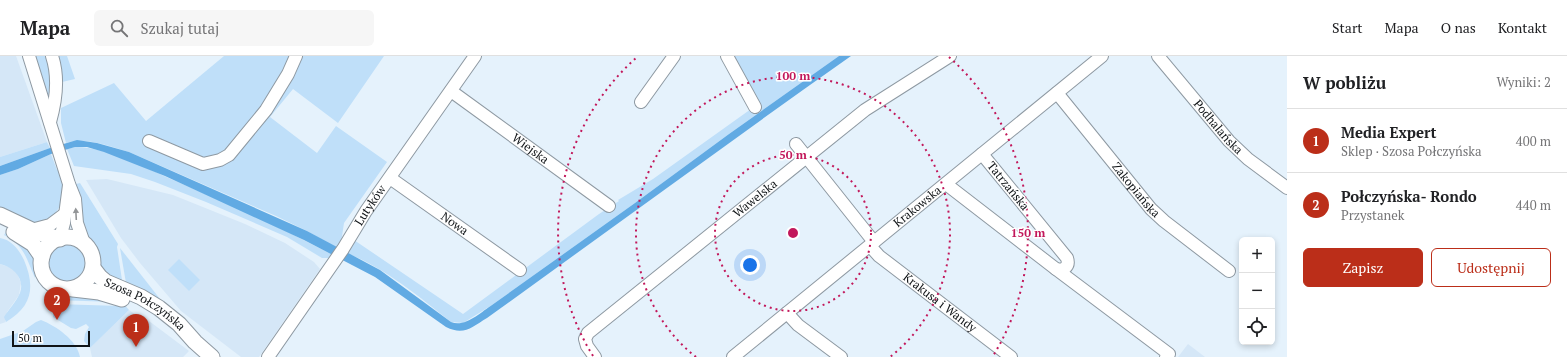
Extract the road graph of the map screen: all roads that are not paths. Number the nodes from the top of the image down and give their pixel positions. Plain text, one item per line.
1 (29, 56) edge
2 (52, 56) edge
3 (296, 56) edge
4 (475, 56) edge
5 (674, 56) edge
6 (727, 56) edge
7 (950, 56) edge
8 (1102, 56) edge
9 (1158, 56) edge
10 (451, 91) junction
11 (1057, 93) junction
12 (641, 102) dead end
13 (755, 107) dead end
14 (50, 122) junction
15 (148, 141) dead end
16 (796, 144) dead end
17 (982, 154) junction
18 (806, 157) junction
19 (390, 178) junction
20 (69, 184) junction
21 (946, 184) junction
22 (1287, 188) edge
23 (609, 206) dead end
24 (66, 213) junction
25 (0, 215) edge
26 (0, 226) edge
27 (31, 230) junction
28 (60, 238) junction
29 (84, 243) junction
30 (872, 244) junction
31 (42, 257) junction
32 (93, 268) junction
33 (1056, 269) junction
34 (520, 270) dead end
35 (1229, 271) dead end
36 (73, 289) junction
37 (787, 313) junction
38 (195, 342) junction
39 (1168, 355) edge
40 (212, 357) edge
41 (268, 357) edge
42 (595, 357) edge
43 (733, 357) edge
44 (840, 357) edge
45 (1011, 357) edge

1 - 14 street
2 - 14 street
3 - 15 street
4 - 10 street, Lutyków
5 - 12 street
6 - 13 street
7 - 18 street, Wawelska
8 - 11 street, Krakowska
9 - 22 street, Podhalańska
10 - 19 street, Lutyków
10 - 23 street, Wiejska
11 - 17 street, Krakowska
11 - 35 street, Zakopiańska
14 - 20 street
16 - 18 street, Krakusa i Wandy
17 - 21 street, Krakowska
17 - 33 street, Tatrzańska
18 - 30 street, Krakusa i Wandy
18 - 42 street, Wawelska
19 - 34 street, Nowa
19 - 41 street, Lutyków
20 - 24 street
29 -> 20 street
21 - 30 street, Krakowska
21 - 33 street
24 - 27 street
24 - 28 street
25 - 27 main road
26 - 31 main road
27 - 28 main road
28 - 29 main road
28 - 31 main road
29 - 32 main road
30 - 37 street, Krakowska
30 - 45 street, Krakusa i Wandy
31 - 36 main road
32 - 36 main road
32 - 38 main road, Szosa Połczyńska
33 - 39 street
36 - 38 main road, Szosa Połczyńska
37 - 43 street, Krakowska
37 - 44 street
38 - 40 main road, Szosa Połczyńska

